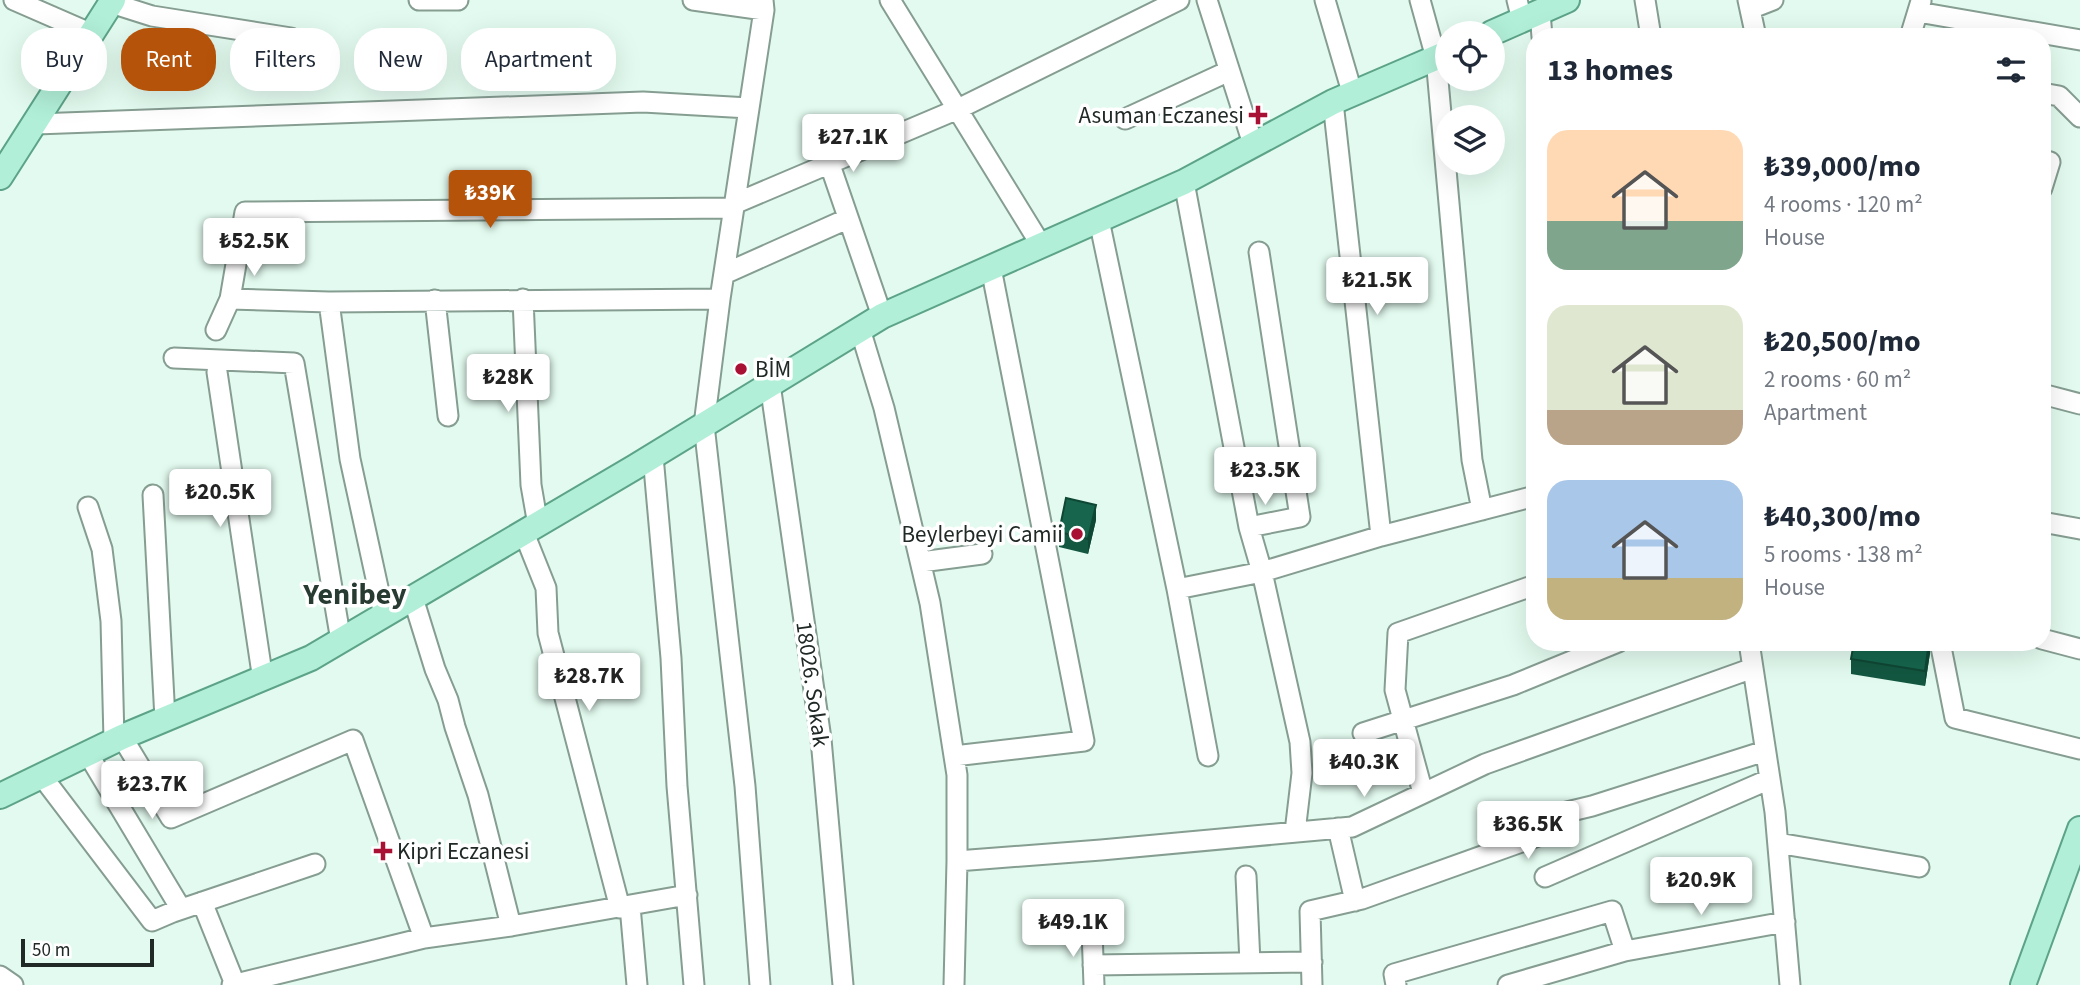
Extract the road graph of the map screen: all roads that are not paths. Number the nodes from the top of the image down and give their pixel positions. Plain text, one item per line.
1 (14, 0) edge
2 (419, 0) edge
3 (458, 0) edge
4 (693, 0) edge
5 (890, 0) edge
6 (1179, 0) edge
7 (1208, 0) edge
8 (1325, 0) edge
9 (1420, 0) edge
10 (1567, 0) edge
11 (1645, 0) edge
12 (1773, 0) edge
13 (112, 1) edge
14 (1749, 4) edge
15 (763, 5) edge
16 (1920, 6) edge
17 (1526, 11) edge
18 (1505, 25) edge
19 (78, 28) edge
20 (96, 28) edge
21 (230, 28) edge
22 (1536, 28) edge
23 (1650, 28) edge
24 (1754, 28) edge
25 (1913, 28) edge
26 (2024, 28) edge
27 (2051, 34) edge
28 (1435, 38) edge
29 (2080, 40) edge
30 (1435, 58) edge
31 (1229, 71) junction
32 (57, 91) edge
33 (1445, 91) edge
34 (2051, 95) edge
35 (1343, 97) junction
36 (749, 108) junction
37 (958, 109) junction
38 (2080, 117) edge
39 (1125, 119) dead end
40 (36, 124) junction
41 (1253, 144) junction
42 (829, 162) junction
43 (0, 177) edge
44 (1184, 182) junction
45 (734, 206) junction
46 (847, 219) junction
47 (1099, 220) junction
48 (1041, 245) junction
49 (1259, 252) dead end
50 (991, 268) junction
51 (724, 274) junction
52 (230, 299) junction
53 (523, 299) junction
54 (720, 299) junction
55 (435, 300) junction
56 (328, 302) junction
57 (882, 316) junction
58 (860, 329) junction
59 (216, 330) dead end
60 (174, 358) dead end
61 (217, 372) dead end
62 (769, 384) junction
63 (2051, 396) edge
64 (2080, 404) edge
65 (447, 416) dead end
66 (704, 425) junction
67 (653, 456) junction
68 (153, 495) dead end
69 (1526, 498) edge
70 (88, 507) dead end
71 (1482, 510) junction
72 (2051, 523) edge
73 (1249, 527) junction
74 (2080, 528) edge
75 (531, 529) junction
76 (1381, 536) junction
77 (982, 554) dead end
78 (920, 562) junction
79 (1262, 572) junction
80 (1526, 588) edge
81 (1177, 589) junction
82 (413, 598) junction
83 (384, 615) junction
84 (341, 641) junction
85 (2051, 641) edge
86 (2080, 649) edge
87 (1596, 651) edge
88 (1750, 651) edge
89 (1942, 651) edge
90 (1753, 668) junction
91 (263, 680) junction
92 (164, 719) junction
93 (1403, 720) junction
94 (1363, 733) dead end
95 (118, 738) junction
96 (2080, 748) edge
97 (1765, 751) junction
98 (88, 754) junction
99 (954, 756) junction
100 (1208, 756) dead end
101 (41, 775) junction
102 (1770, 779) junction
103 (1423, 793) junction
104 (0, 796) edge
105 (1338, 828) junction
106 (1294, 832) junction
107 (2079, 837) edge
108 (1778, 844) junction
109 (957, 860) junction
110 (315, 864) dead end
111 (1919, 867) dead end
112 (1246, 876) dead end
113 (1545, 877) dead end
114 (687, 895) junction
115 (1354, 901) junction
116 (202, 902) junction
117 (625, 907) junction
118 (181, 909) junction
119 (1785, 922) junction
120 (511, 926) junction
121 (1092, 931) dead end
122 (424, 937) junction
123 (1625, 951) junction
124 (1311, 962) junction
125 (1250, 963) junction
126 (1094, 975) edge
127 (0, 976) edge
128 (238, 984) edge
129 (13, 985) edge
130 (637, 985) edge
131 (694, 985) edge
132 (760, 985) edge
133 (843, 985) edge
134 (954, 985) edge
135 (1312, 985) edge
136 (1396, 985) edge
137 (1508, 985) edge
138 (1790, 985) edge
139 (2023, 985) edge

1 - 19 street
2 - 3 street
4 - 15 street
5 - 37 street
6 - 37 street
7 - 31 street
8 - 35 street
9 - 28 street
10 - 17 main road
11 - 23 street
12 - 14 street
13 - 20 main road
13 - 21 street
14 - 24 street
15 - 36 street
16 - 25 street
16 - 26 street
17 - 18 main road
17 - 22 street
27 - 29 street
30 - 35 main road
31 - 39 street
31 - 41 street
32 - 40 main road
33 - 71 street
34 - 38 street
35 - 41 main road
35 - 76 street
36 - 40 street
36 - 45 street
37 - 42 street
37 - 48 street
40 - 43 main road
41 - 44 main road
42 - 45 street
42 - 46 street
44 - 47 main road
44 - 73 street
45 - 51 street
45 - 52 street
46 - 51 street
46 - 57 street
47 - 48 main road
47 - 81 street
48 - 50 main road
49 - 73 street
50 - 57 main road
50 - 99 street
51 - 54 street
52 - 56 street
52 - 59 street
53 - 54 street
53 - 55 street
53 - 75 street
54 - 66 street
55 - 56 street
55 - 65 street
56 - 83 street
57 - 58 main road
58 - 62 main road
58 - 78 street
60 - 84 street
61 - 91 street
62 - 66 main road
62 - 133 street, 18026. Sokak
63 - 64 street
66 - 67 main road
66 - 132 street
67 - 75 main road
67 - 114 street
68 - 92 street
69 - 71 street
70 - 95 street
71 - 76 street
72 - 74 street
73 - 79 street
75 - 82 main road
75 - 117 street
76 - 79 street
77 - 78 street
78 - 99 street
79 - 81 street
79 - 106 street
80 - 93 street
81 - 100 street
82 - 83 main road
82 - 120 street
83 - 84 main road
84 - 91 main road
85 - 86 street
87 - 93 street
88 - 90 street
89 - 96 street
90 - 97 street
90 - 103 street
91 - 92 main road
92 - 95 main road
93 - 94 street
93 - 103 street
95 - 98 main road
95 - 122 street
97 - 102 street
97 - 115 street
98 - 101 main road
98 - 118 street
99 - 109 street
101 - 104 main road
101 - 118 street
102 - 108 street
102 - 113 street
103 - 105 street
105 - 106 street
105 - 115 street
106 - 109 street
107 - 139 main road
108 - 111 street
108 - 119 street
109 - 134 street
110 - 116 street
112 - 125 street
114 - 117 street
114 - 131 street
115 - 124 street
116 - 118 street
116 - 128 street
117 - 120 street
117 - 130 street
119 - 123 street
119 - 138 street
120 - 122 street
121 - 126 street
122 - 128 street
123 - 136 street
123 - 137 street
124 - 125 street
124 - 135 street
125 - 126 street
127 - 129 street

